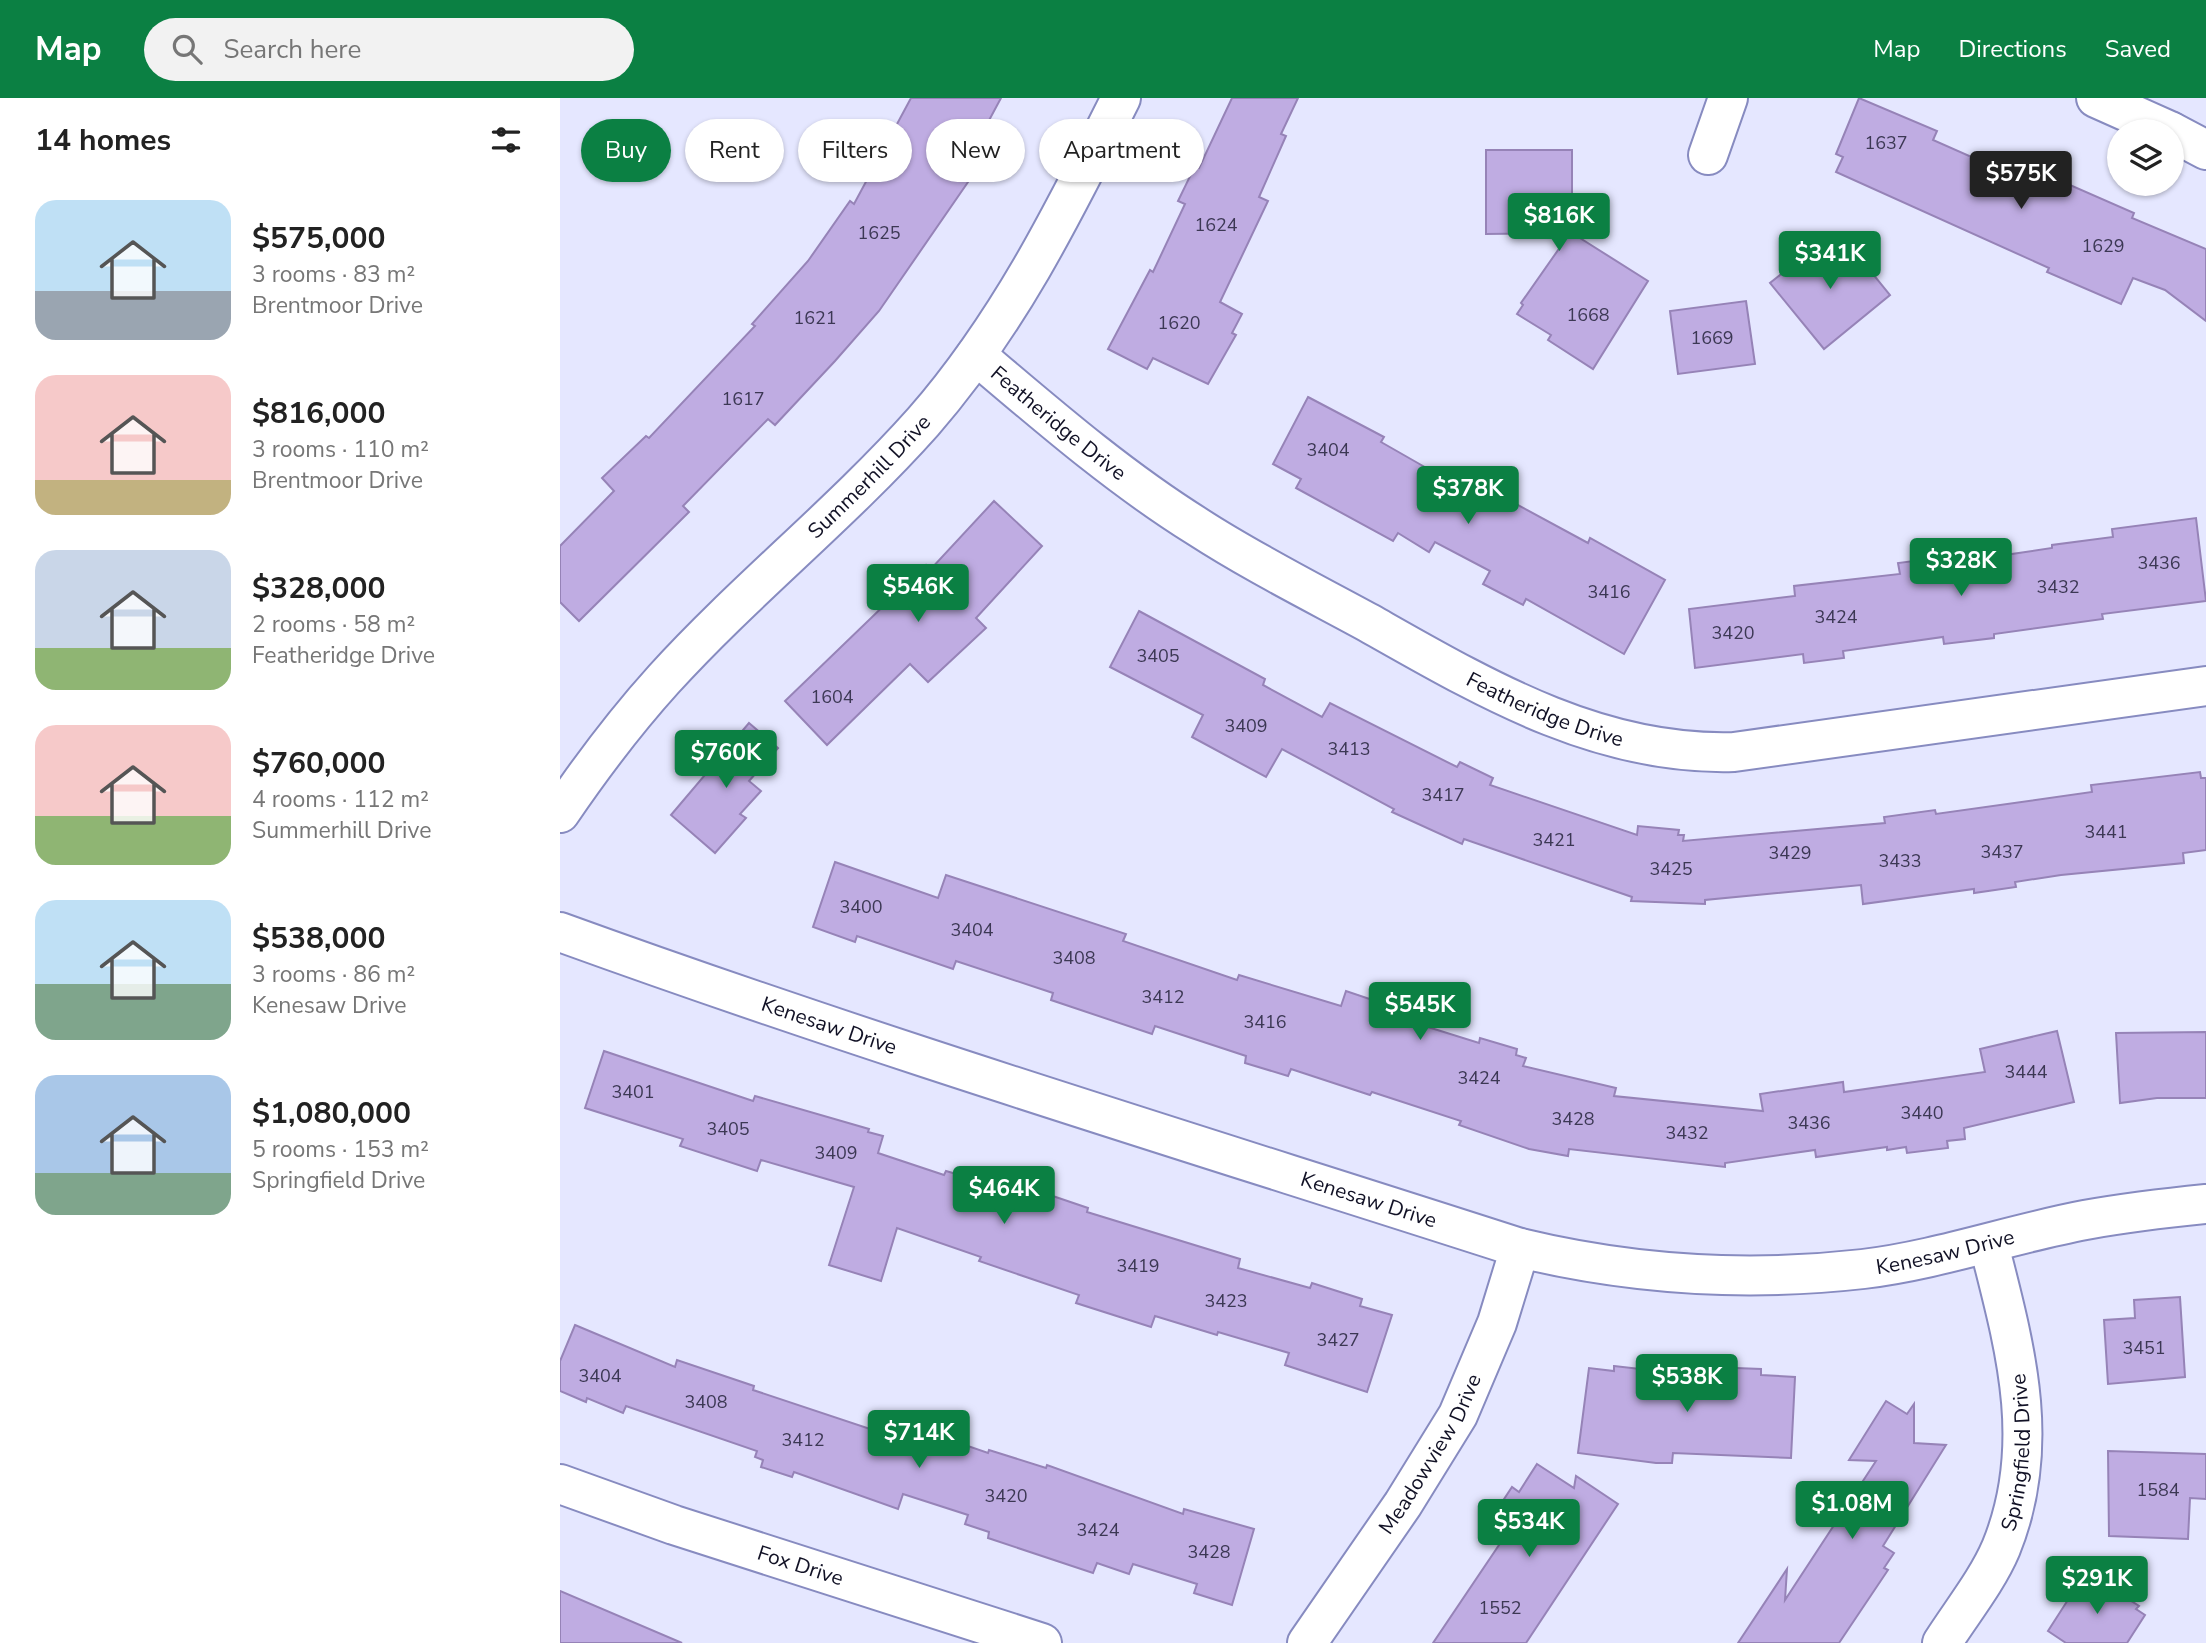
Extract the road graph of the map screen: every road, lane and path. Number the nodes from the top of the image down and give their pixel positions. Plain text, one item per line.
1 (1121, 98) edge
2 (1728, 98) edge
3 (2095, 98) edge
4 (2142, 119) edge
5 (2184, 139) edge
6 (2206, 150) edge
7 (1709, 155) dead end
8 (976, 355) junction
9 (2206, 686) edge
10 (560, 813) edge
11 (560, 932) edge
12 (2206, 1204) edge
13 (1989, 1245) junction
14 (1521, 1248) junction
15 (560, 1484) edge
16 (1042, 1643) edge
17 (1307, 1643) edge
18 (1941, 1643) edge

1 - 8 street, Summerhill Drive
2 - 7 street
3 - 4 street
5 - 6 street
8 - 9 street, Featheridge Drive
8 - 10 street, Summerhill Drive
11 - 14 street, Kenesaw Drive
12 - 13 street, Kenesaw Drive
13 - 14 street, Kenesaw Drive
13 - 18 street, Springfield Drive
14 - 17 street, Meadowview Drive
15 - 16 street, Fox Drive

